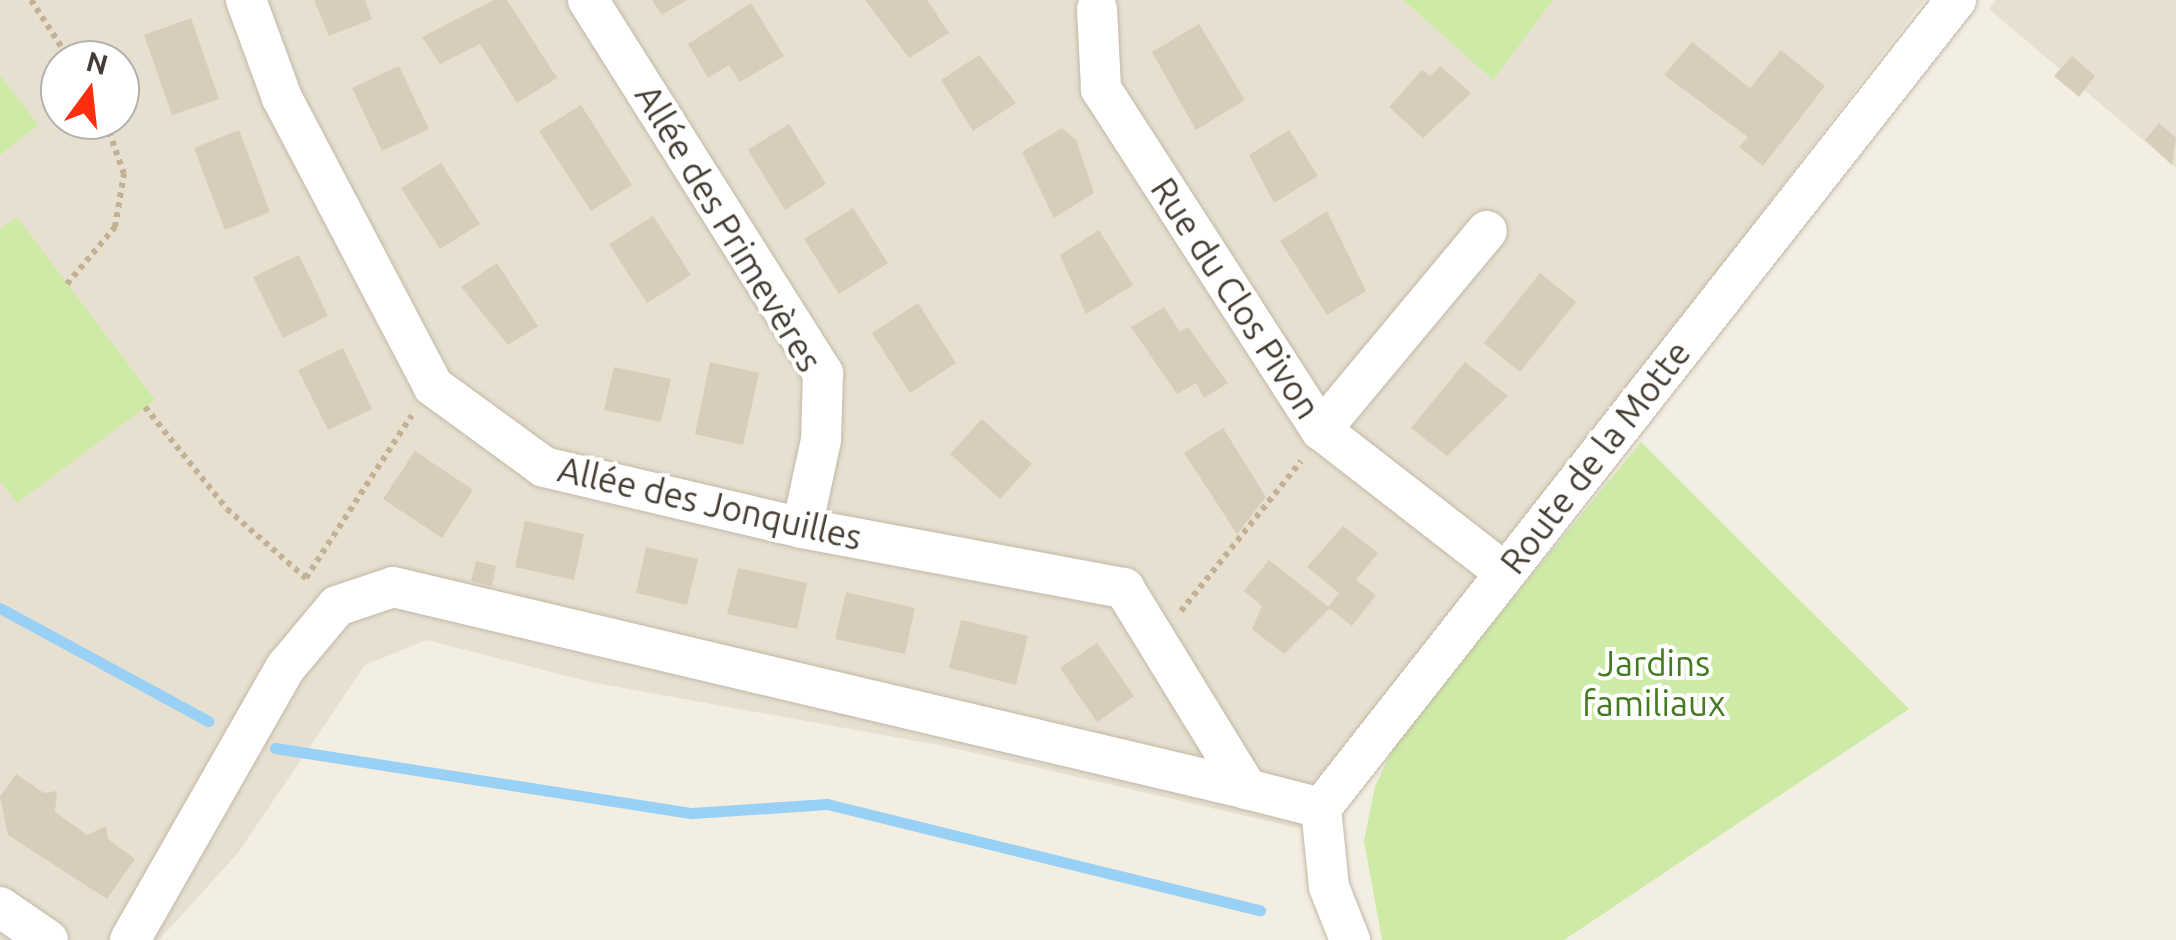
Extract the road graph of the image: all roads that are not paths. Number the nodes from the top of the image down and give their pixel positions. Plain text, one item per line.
1 (246, 0) edge
2 (588, 0) edge
3 (1956, 0) edge
4 (1097, 8) dead end
5 (1487, 231) dead end
6 (1323, 431) junction
7 (802, 528) junction
8 (1504, 572) junction
9 (1246, 790) junction
10 (1322, 808) junction
11 (0, 907) edge
12 (48, 940) edge
13 (130, 940) edge
14 (1350, 940) edge

1 - 7 street, Allée des Jonquilles
2 - 7 street, Allée des Primevères
3 - 8 street, Route de la Motte
4 - 6 street, Rue du Clos Pivon
5 - 6 street
6 - 8 street, Rue du Clos Pivon
7 - 9 street, Allée des Jonquilles
8 - 10 street, Route de la Motte
9 - 10 street
9 - 13 street
10 - 14 street
11 - 12 street

